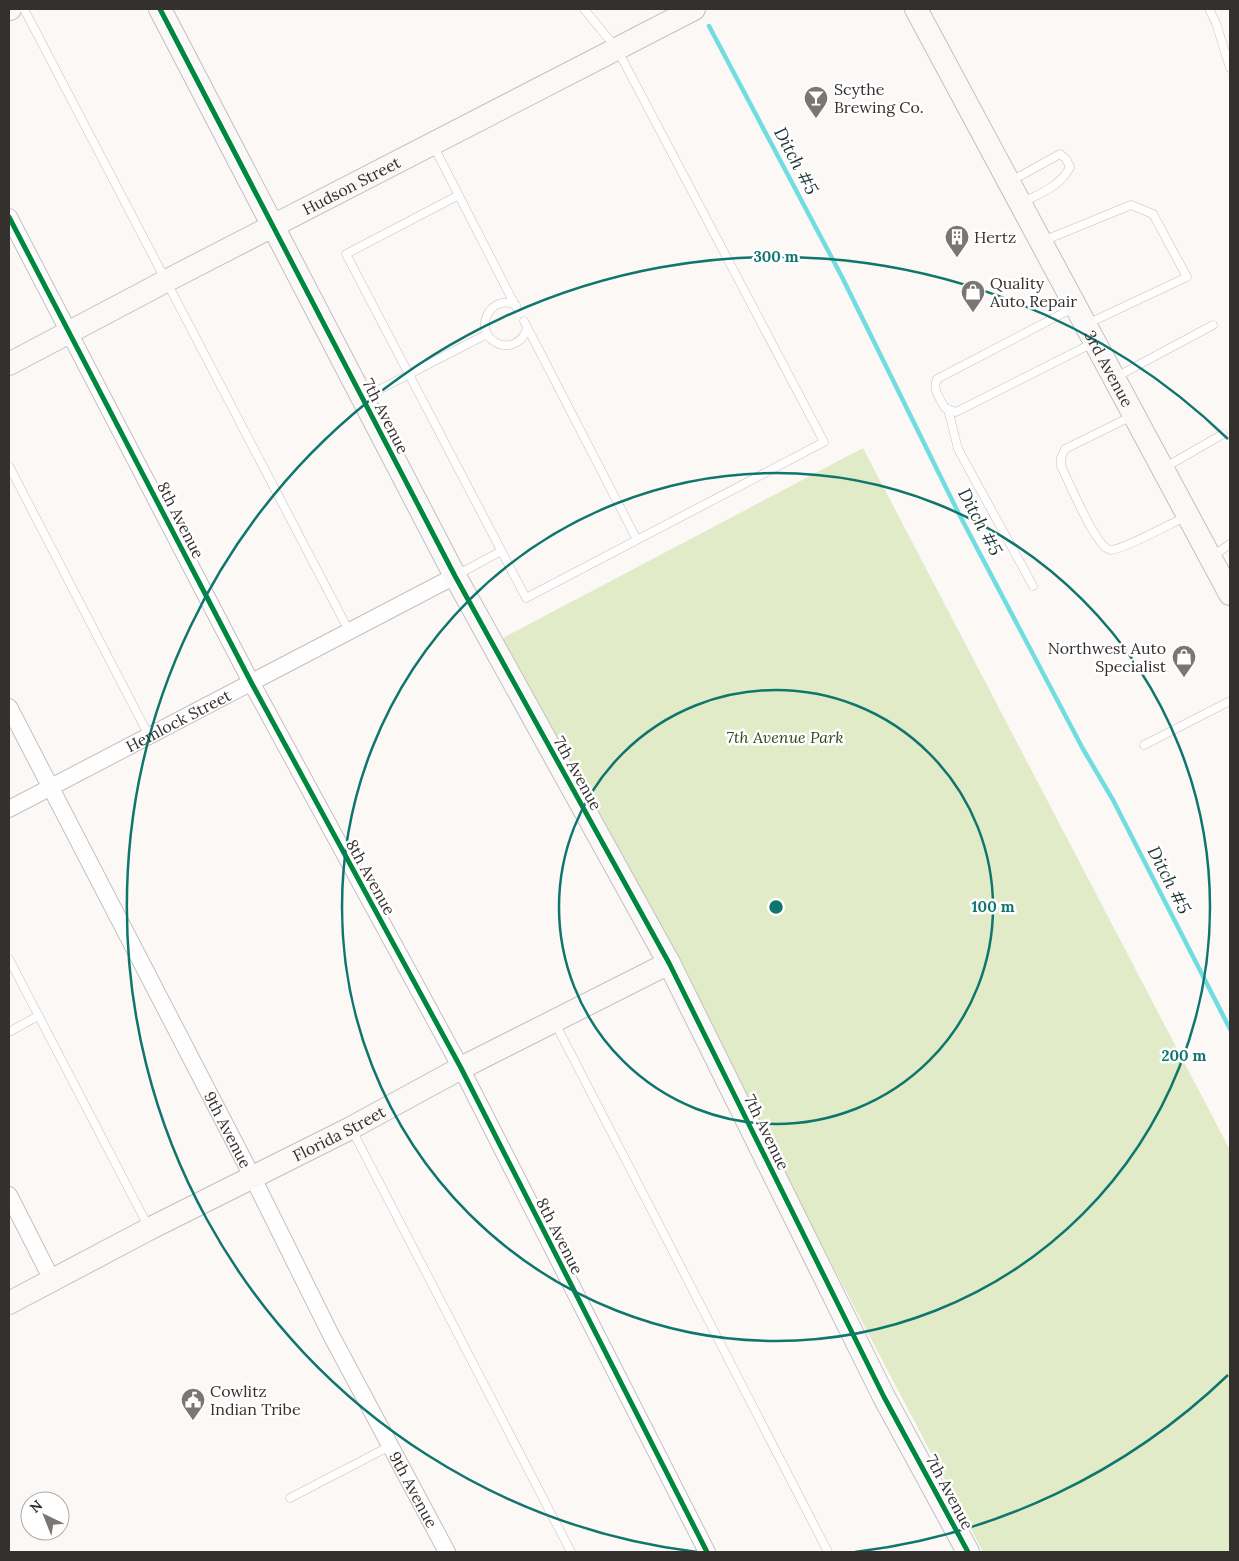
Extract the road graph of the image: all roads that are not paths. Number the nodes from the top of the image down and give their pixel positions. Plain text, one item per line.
1 (24, 9) edge
2 (160, 9) edge
3 (584, 9) edge
4 (694, 9) edge
5 (916, 9) edge
6 (1209, 9) edge
7 (617, 48) junction
8 (1230, 68) edge
9 (432, 144) junction
10 (1009, 182) junction
11 (459, 195) junction
12 (1021, 203) junction
13 (9, 217) edge
14 (273, 225) junction
15 (1041, 241) junction
16 (166, 281) junction
17 (1085, 324) junction
18 (1213, 325) dead end
19 (69, 331) junction
20 (486, 334) junction
21 (9, 364) edge
22 (409, 374) junction
23 (1114, 378) junction
24 (363, 398) junction
25 (948, 409) junction
26 (1134, 416) junction
27 (1223, 434) dead end
28 (9, 466) edge
29 (1162, 468) junction
30 (1188, 516) junction
31 (637, 540) junction
32 (1230, 544) edge
33 (501, 551) junction
34 (1210, 557) junction
35 (455, 576) junction
36 (1033, 586) dead end
37 (1230, 594) edge
38 (349, 631) junction
39 (251, 682) junction
40 (1230, 701) edge
41 (9, 707) edge
42 (149, 736) junction
43 (1144, 745) dead end
44 (50, 787) junction
45 (9, 809) edge
46 (9, 959) edge
47 (669, 963) junction
48 (38, 1016) junction
49 (554, 1021) junction
50 (9, 1032) edge
51 (461, 1068) junction
52 (351, 1128) junction
53 (253, 1178) junction
54 (9, 1195) edge
55 (149, 1229) junction
56 (52, 1280) junction
57 (9, 1303) edge
58 (391, 1446) junction
59 (290, 1498) dead end
60 (447, 1552) edge
61 (571, 1552) edge
62 (707, 1552) edge
63 (828, 1552) edge
64 (968, 1552) edge

1 - 16 lane
2 - 14 street, 7th Avenue
3 - 7 lane
4 - 7 street, Hudson Street
5 - 10 street, 3rd Avenue
6 - 8 lane
7 - 9 street, Hudson Street
7 - 31 lane
9 - 11 lane
9 - 14 street, Hudson Street
10 - 12 street, 3rd Avenue
10 - 12 lane
11 - 20 lane
11 - 22 lane
12 - 15 street, 3rd Avenue
13 - 19 street, 8th Avenue
14 - 16 street, Hudson Street
14 - 24 street, 7th Avenue
15 - 17 street, 3rd Avenue
15 - 17 lane
16 - 19 street, Hudson Street
16 - 38 lane
17 - 23 street, 3rd Avenue
17 - 25 lane
17 - 25 lane
18 - 23 lane
19 - 21 street, Hudson Street
19 - 39 street, 8th Avenue
20 - 22 lane
20 - 31 lane
22 - 24 lane
22 - 33 lane
23 - 26 street, 3rd Avenue
24 - 35 street, 7th Avenue
25 - 36 lane
26 - 29 street, 3rd Avenue
26 - 30 lane
27 - 29 lane
28 - 42 lane
29 - 30 street, 3rd Avenue
30 - 34 street, 3rd Avenue
31 - 33 lane
32 - 34 lane
33 - 35 lane
34 - 37 street, 3rd Avenue
35 - 38 street, Hemlock Street
35 - 47 street, 7th Avenue
38 - 39 street, Hemlock Street
39 - 42 street, Hemlock Street
39 - 51 street, 8th Avenue
40 - 43 lane
41 - 44 street, 9th Avenue
42 - 44 street, Hemlock Street
44 - 45 street, Hemlock Street
44 - 53 street, 9th Avenue
46 - 48 lane
47 - 49 street, Florida Street
47 - 64 street, 7th Avenue
48 - 50 lane
48 - 55 lane
49 - 51 street, Florida Street
49 - 63 lane
51 - 52 street, Florida Street
51 - 62 street, 8th Avenue
52 - 53 street, Florida Street
52 - 61 lane
53 - 55 street, Florida Street
53 - 58 street, 9th Avenue
54 - 56 street
55 - 56 street, Florida Street
56 - 57 street, Florida Street
58 - 59 lane
58 - 60 street, 9th Avenue

